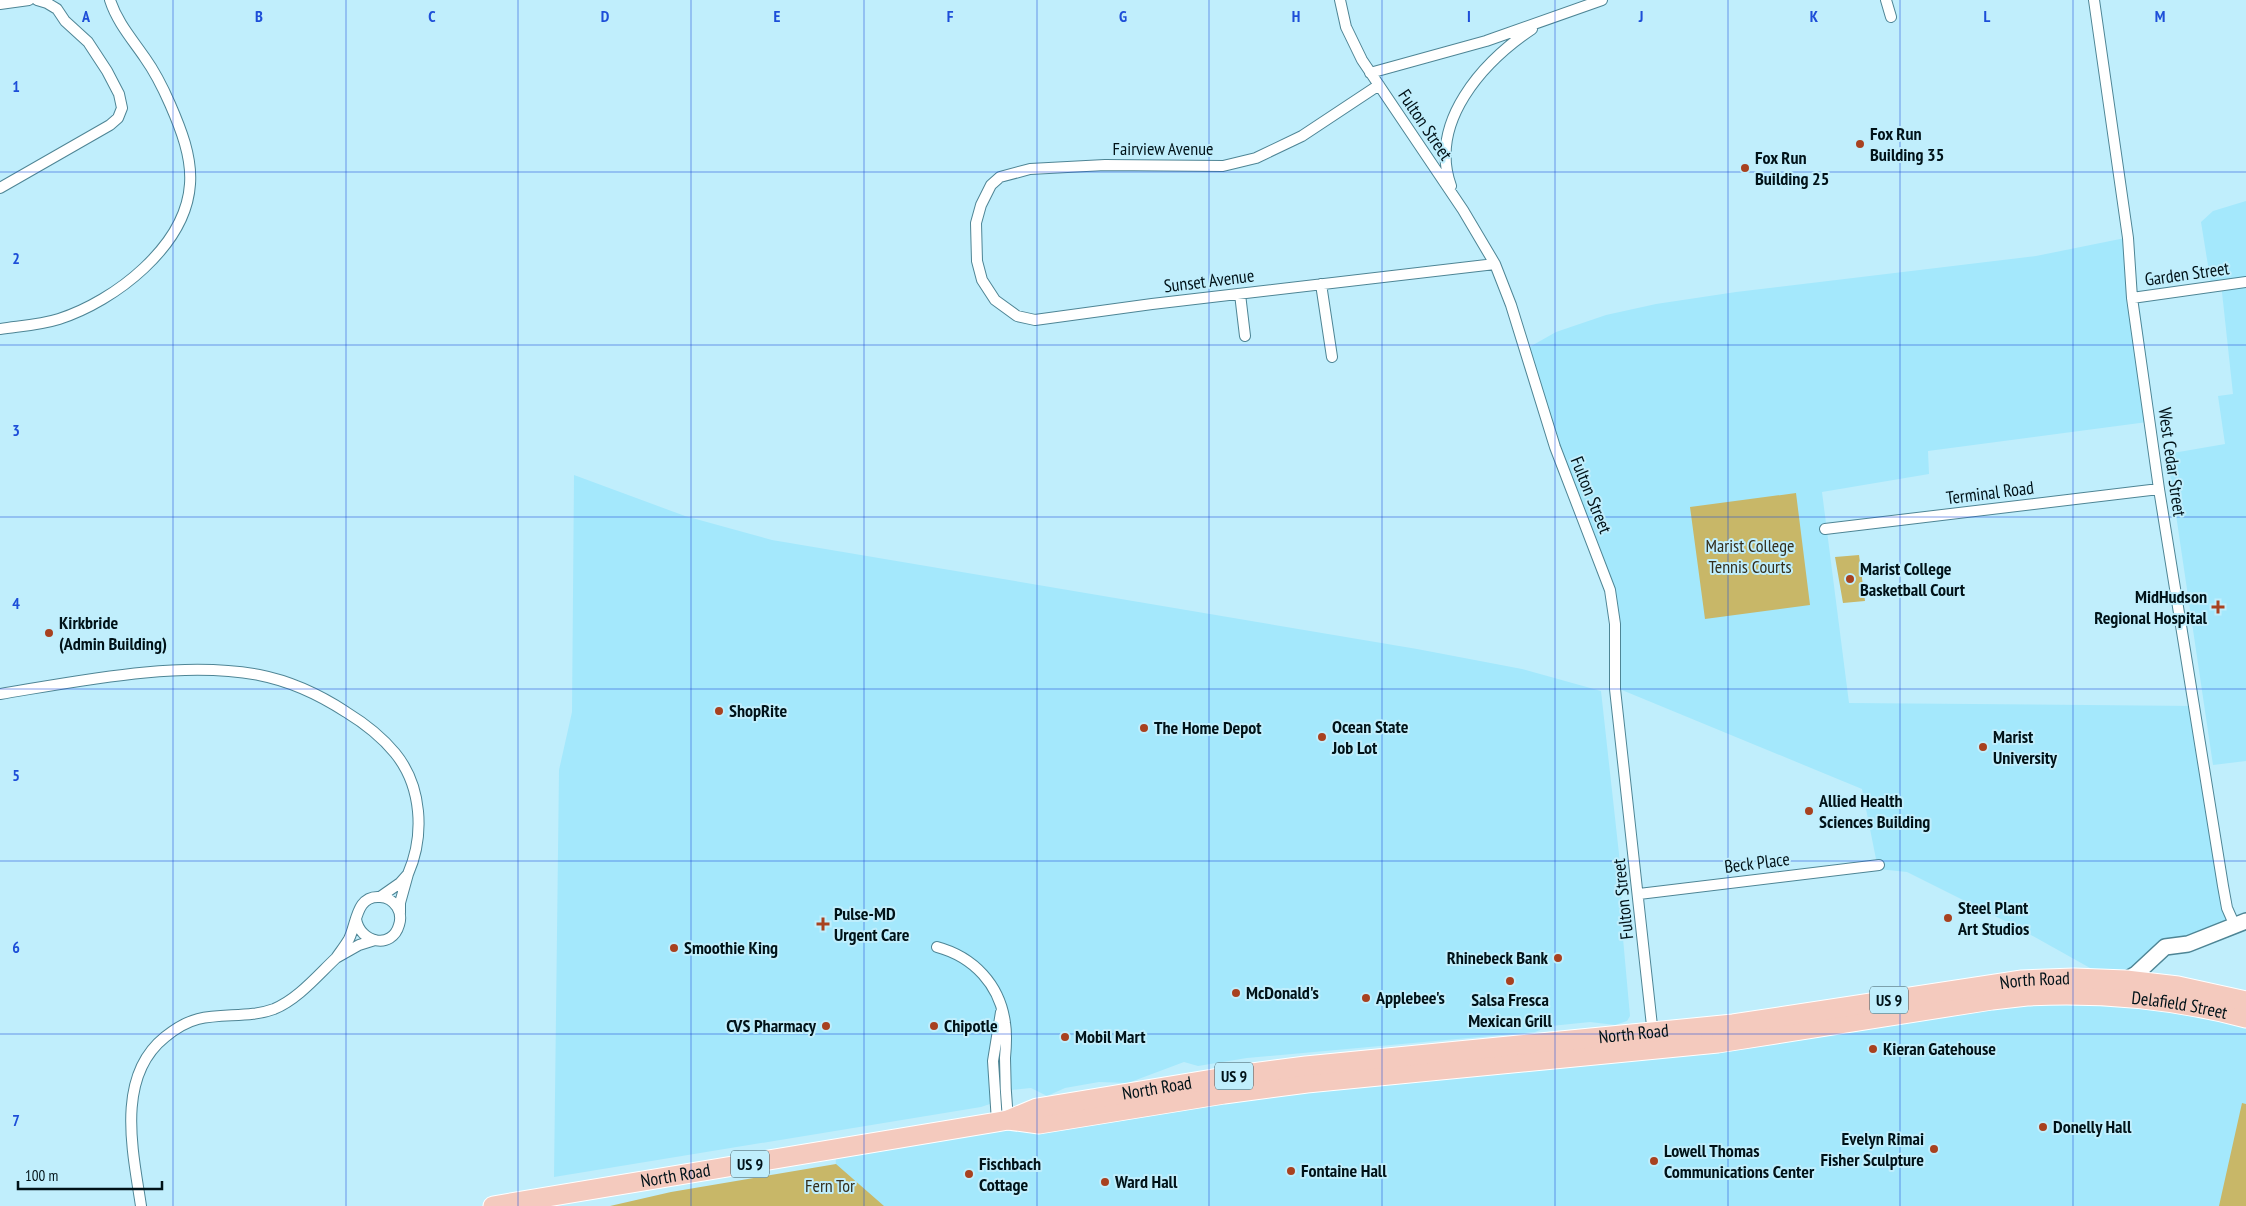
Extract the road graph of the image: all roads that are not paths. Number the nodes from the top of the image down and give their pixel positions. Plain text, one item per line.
1 (29, 0) edge
2 (38, 0) edge
3 (110, 0) edge
4 (1340, 0) edge
5 (1602, 0) edge
6 (1886, 0) edge
7 (2094, 0) edge
8 (0, 4) edge
9 (1560, 14) junction
10 (1891, 17) dead end
11 (1370, 73) junction
12 (1379, 85) junction
13 (0, 188) edge
14 (1458, 203) junction
15 (976, 242) joint
16 (1494, 264) junction
17 (2246, 282) edge
18 (1321, 284) junction
19 (1240, 294) junction
20 (2132, 298) junction
21 (0, 330) edge
22 (1245, 336) dead end
23 (1332, 357) dead end
24 (2159, 489) junction
25 (1825, 529) dead end
26 (0, 694) edge
27 (1879, 865) dead end
28 (408, 874) junction
29 (1639, 894) junction
30 (380, 897) junction
31 (400, 914) junction
32 (356, 919) junction
33 (2237, 925) edge
34 (375, 940) junction
35 (937, 947) dead end
36 (336, 958) junction
37 (2126, 980) junction
38 (2114, 995) joint
39 (2246, 1001) edge
40 (2246, 1018) edge
41 (1654, 1042) junction
42 (1002, 1121) junction
43 (141, 1206) edge
44 (492, 1206) edge

1 - 8 street
2 - 13 street
3 - 21 street
4 - 11 street, Fulton Street
5 - 9 street
6 - 10 street
7 - 20 street, West Cedar Street
9 - 11 street
9 - 14 street
11 - 12 street, Fulton Street
12 - 14 street, Fulton Street
12 - 15 street, Fairview Avenue
14 - 16 street, Fulton Street
15 - 19 street, Sunset Avenue
16 - 18 street, Sunset Avenue
16 - 29 street, Fulton Street
17 - 20 street, Garden Street
18 - 19 street, Sunset Avenue
18 - 23 street
19 - 22 street
20 - 24 street, West Cedar Street
24 - 25 street, Terminal Road
24 - 33 street, West Cedar Street
26 - 28 street
27 - 29 street, Beck Place
28 - 30 street
28 - 31 street
29 - 41 street, Fulton Street
30 - 31 street
30 - 32 street
31 - 34 street
32 - 34 street
32 - 36 street
33 - 37 street
34 - 36 street
35 - 42 street
36 - 43 street
37 - 39 highway, Delafield Street / US 9
37 - 41 highway, North Road / US 9
38 - 40 highway, Delafield Street / US 9
38 - 41 highway, North Road / US 9
41 - 42 highway, North Road / US 9
42 - 44 highway, North Road / US 9

